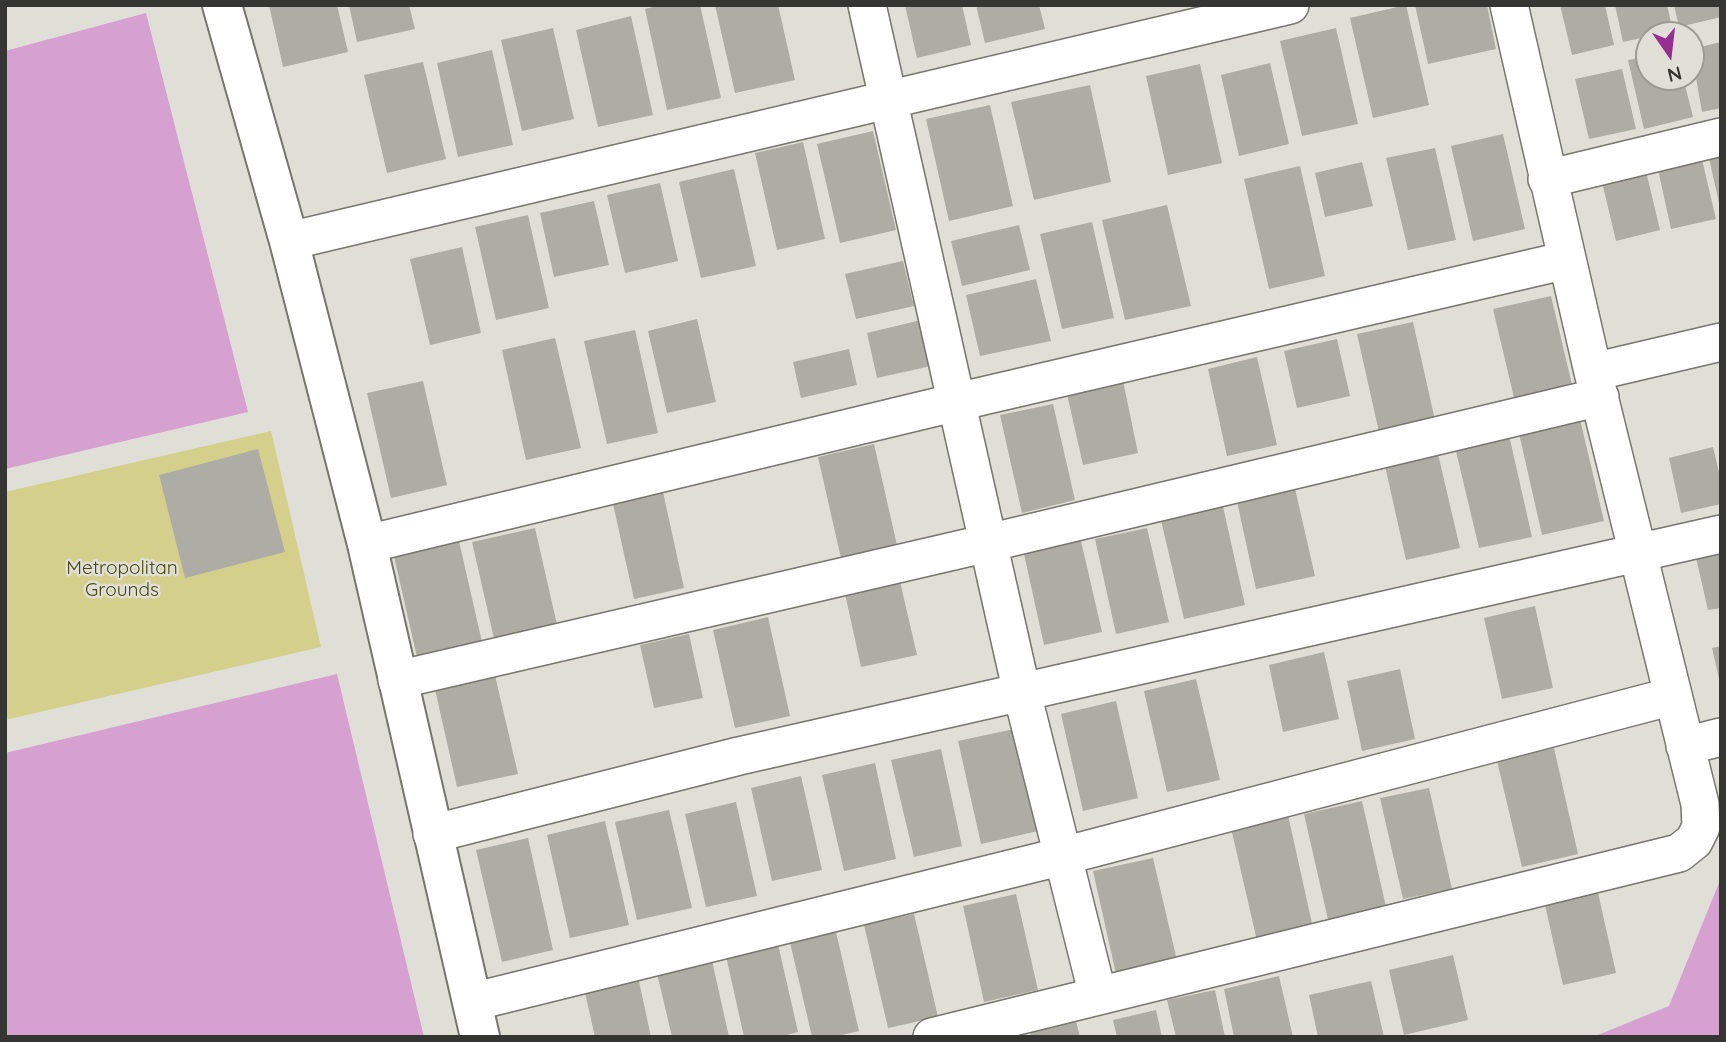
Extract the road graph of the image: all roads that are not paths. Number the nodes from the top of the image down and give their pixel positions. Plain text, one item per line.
1 (222, 5) edge
2 (867, 5) edge
3 (1290, 5) edge
4 (1509, 5) edge
5 (888, 99) junction
6 (1721, 137) edge
7 (1547, 179) junction
8 (289, 241) junction
9 (1567, 260) junction
10 (1721, 342) edge
11 (1596, 384) junction
12 (957, 402) junction
13 (1721, 534) edge
14 (989, 543) junction
15 (367, 544) junction
16 (1640, 553) junction
17 (397, 680) junction
18 (1022, 693) junction
19 (1673, 696) junction
20 (1721, 737) edge
21 (1685, 746) junction
22 (432, 834) junction
23 (1063, 856) junction
24 (1098, 996) junction
25 (476, 1020) edge
26 (932, 1037) edge

1 - 8 street
2 - 5 street
3 - 5 street
4 - 7 street
5 - 8 street
5 - 12 street
6 - 7 street
7 - 9 street
8 - 15 street
9 - 11 street
9 - 12 street
10 - 11 street
11 - 14 street
11 - 16 street
12 - 14 street
12 - 15 street
13 - 16 street
14 - 17 street
14 - 18 street
15 - 17 street
16 - 18 street
16 - 19 street
17 - 22 street
18 - 22 street
18 - 23 street
19 - 21 street
19 - 23 street
20 - 21 street
21 - 24 street
22 - 25 street
23 - 24 street
23 - 25 street
24 - 26 street

